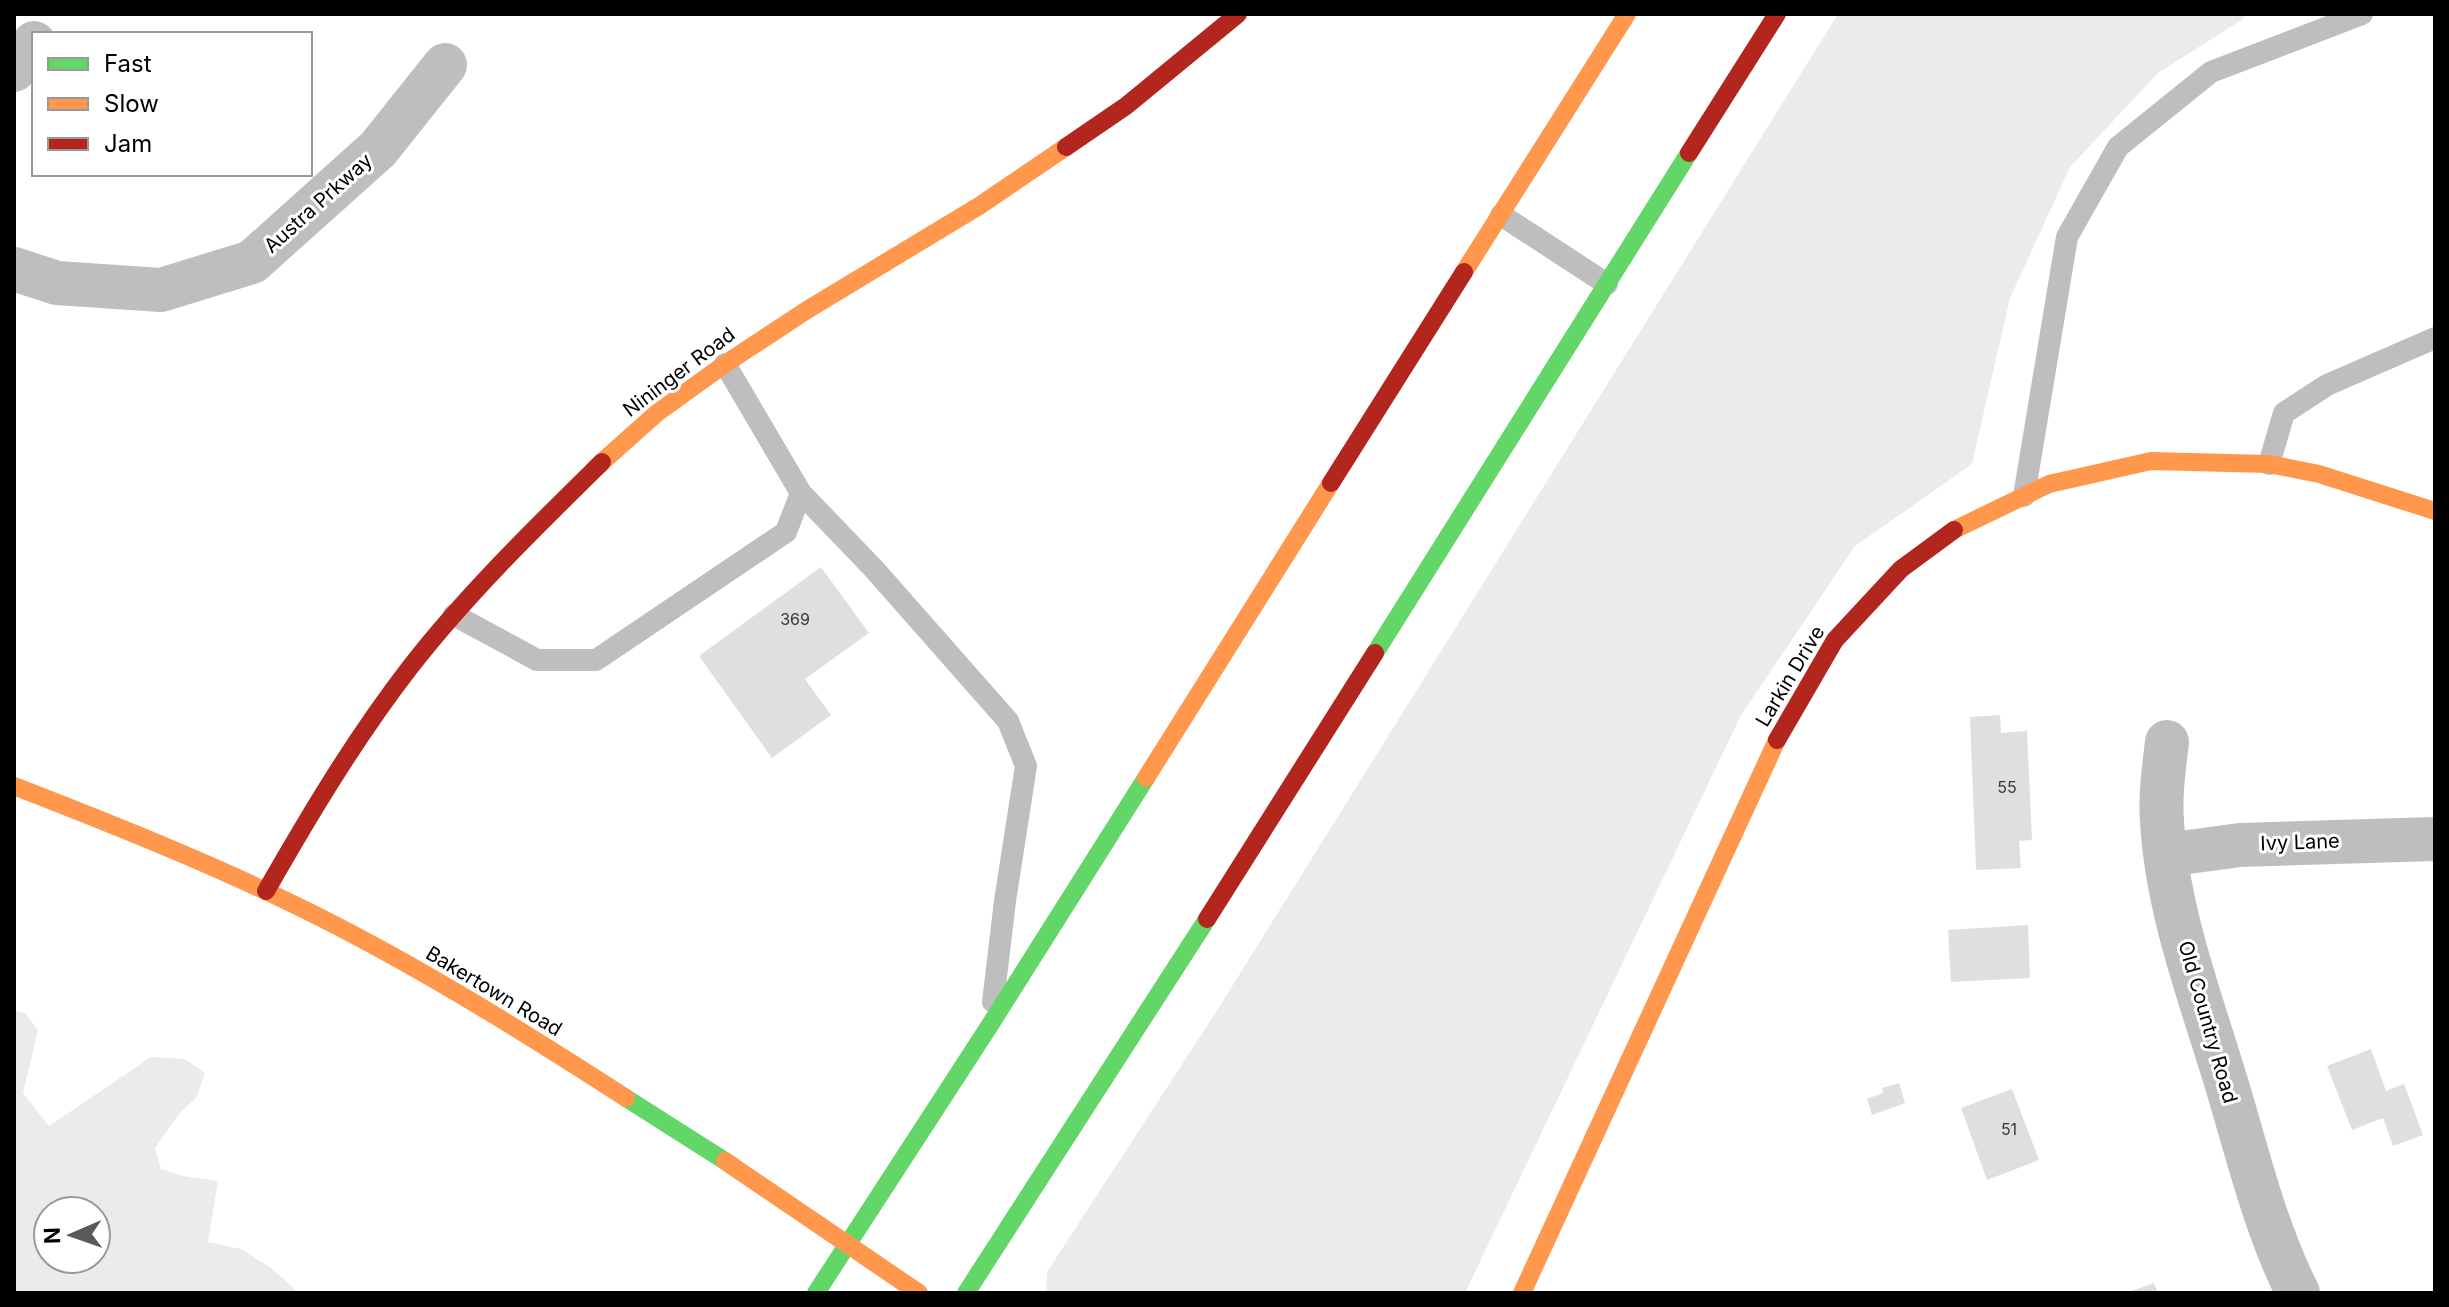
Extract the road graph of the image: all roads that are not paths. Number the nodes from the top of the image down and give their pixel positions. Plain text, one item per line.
1 (55, 14) edge
2 (1238, 14) edge
3 (1627, 14) edge
4 (1777, 14) edge
5 (2362, 14) edge
6 (42, 32) edge
7 (32, 46) edge
8 (445, 65) dead end
9 (14, 70) edge
10 (1501, 215) junction
11 (14, 269) edge
12 (1607, 284) junction
13 (2435, 338) edge
14 (725, 364) junction
15 (2269, 464) junction
16 (801, 493) junction
17 (2024, 496) junction
18 (2435, 511) edge
19 (454, 615) junction
20 (2167, 742) dead end
21 (14, 786) edge
22 (2435, 839) edge
23 (2166, 855) junction
24 (266, 891) junction
25 (990, 1025) junction
26 (816, 1293) edge
27 (919, 1293) edge
28 (966, 1293) edge
29 (1522, 1293) edge
30 (2298, 1293) edge

1 - 6 street
2 - 14 main road, Nininger Road
3 - 10 main road
4 - 12 main road
5 - 17 lane
7 - 9 street
8 - 11 street, Austra Prkway
10 - 12 lane
10 - 25 main road
12 - 28 main road
13 - 15 lane
14 - 16 lane
14 - 19 main road, Nininger Road
15 - 17 main road, Larkin Drive
15 - 18 main road, Larkin Drive
16 - 19 lane
16 - 25 lane
17 - 29 main road, Larkin Drive
19 - 24 main road, Nininger Road
20 - 23 street, Old Country Road
21 - 24 main road, Bakertown Road
22 - 23 street, Ivy Lane
23 - 30 street, Old Country Road
24 - 27 main road, Bakertown Road, bridge
25 - 26 main road

